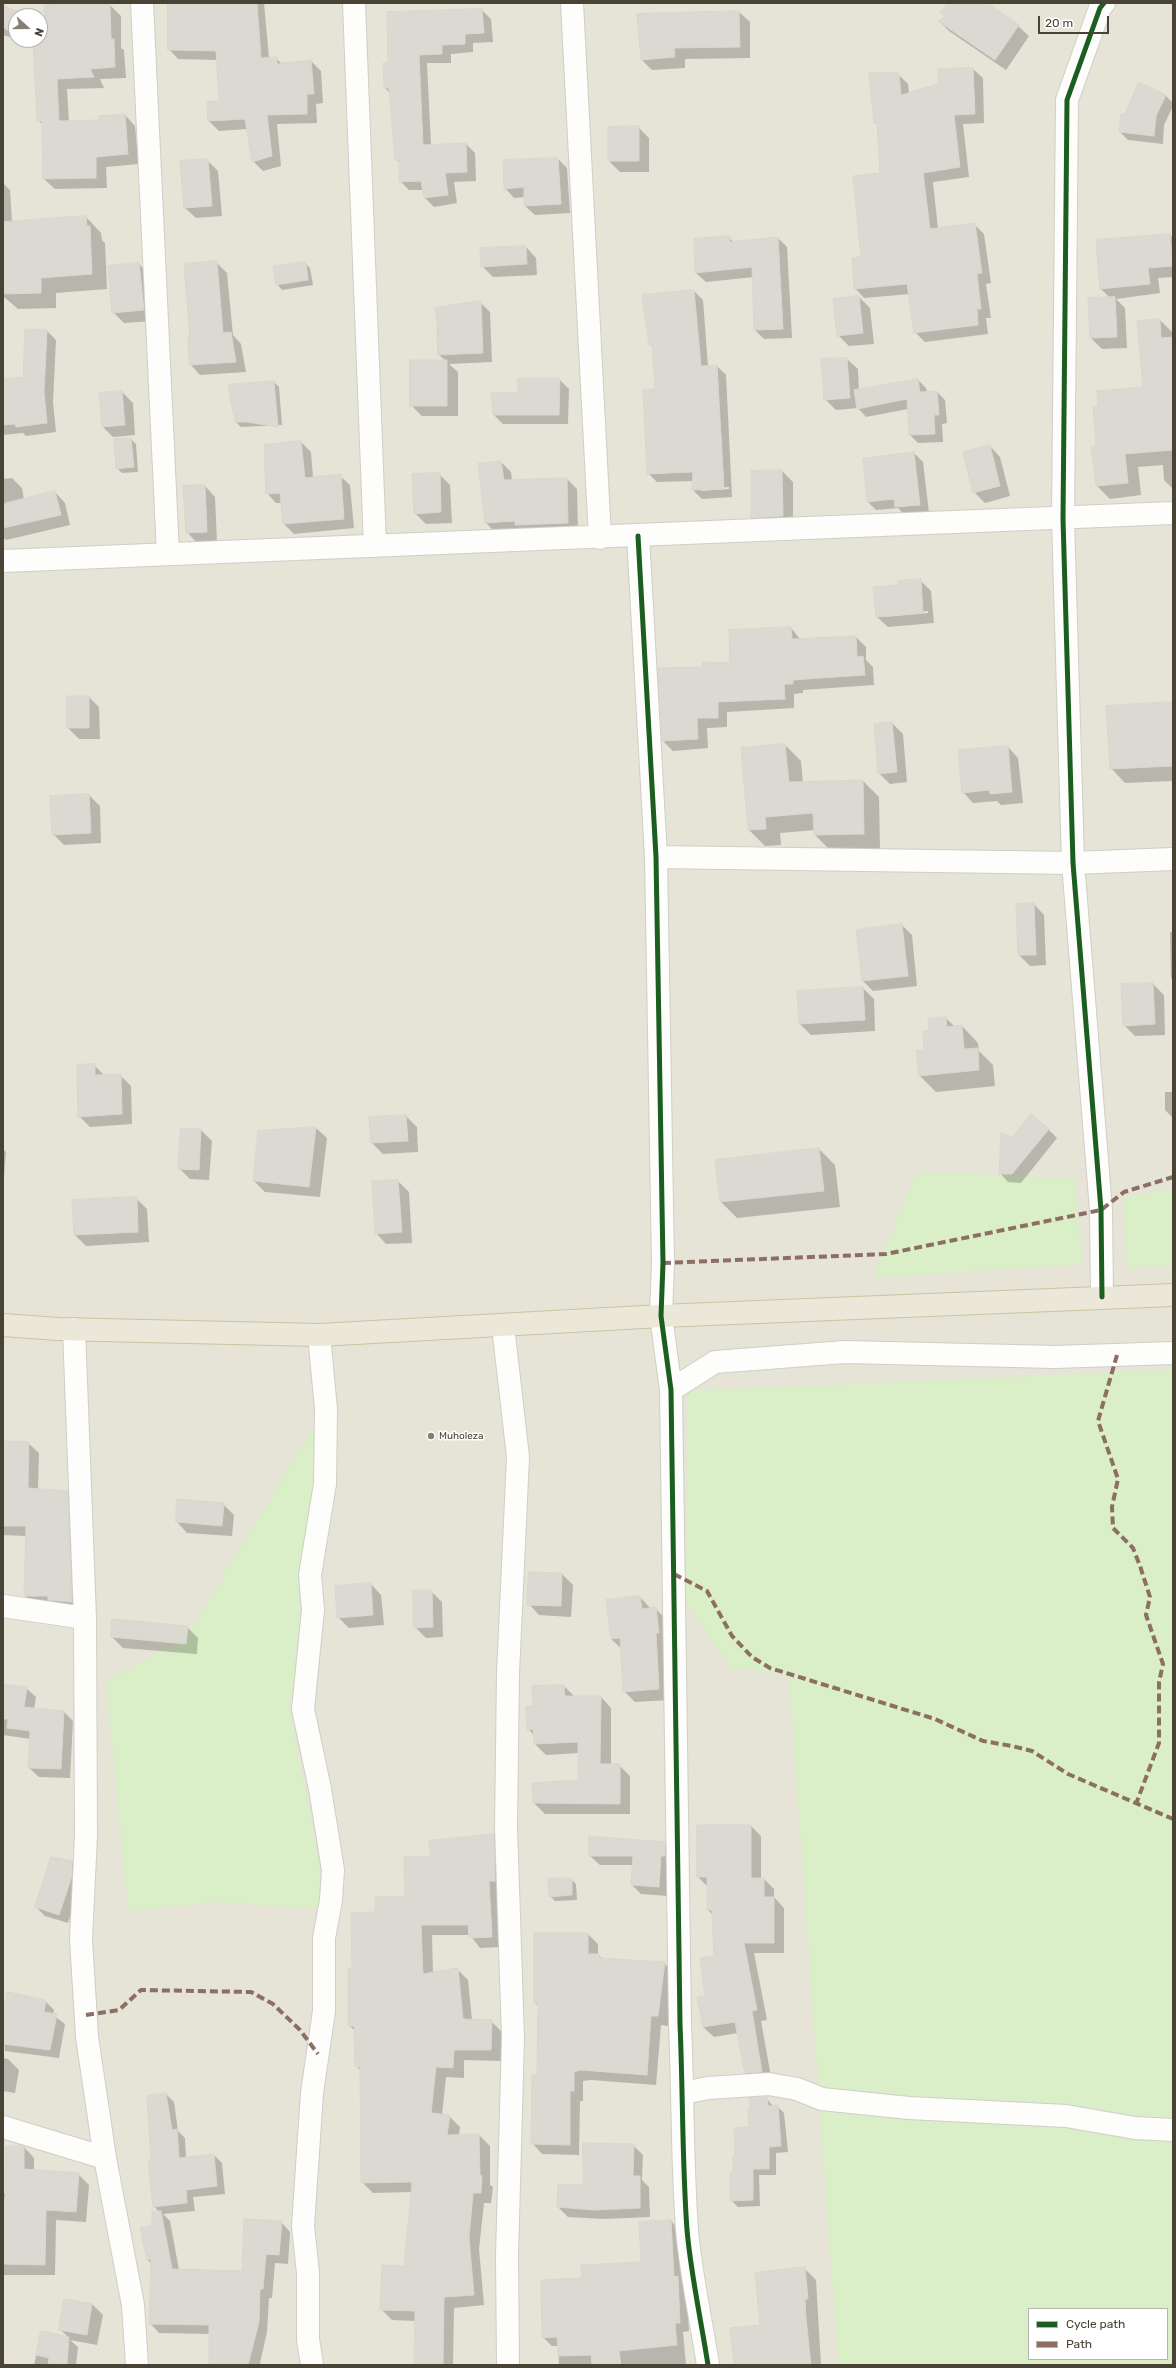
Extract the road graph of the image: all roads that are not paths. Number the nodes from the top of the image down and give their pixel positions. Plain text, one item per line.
1 (142, 3) edge
2 (354, 3) edge
3 (572, 3) edge
4 (1097, 5) edge
5 (1173, 513) edge
6 (1063, 519) junction
7 (638, 536) junction
8 (600, 538) junction
9 (375, 546) junction
10 (168, 554) junction
11 (3, 561) edge
12 (656, 857) junction
13 (1173, 859) edge
14 (1073, 863) junction
15 (1173, 1295) edge
16 (1102, 1297) junction
17 (661, 1316) junction
18 (3, 1325) edge
19 (504, 1326) junction
20 (74, 1329) junction
21 (319, 1335) junction
22 (1173, 1354) edge
23 (671, 1390) junction
24 (3, 1606) edge
25 (85, 1618) junction
26 (684, 2093) junction
27 (3, 2127) edge
28 (1173, 2130) edge
29 (106, 2158) junction
30 (137, 2365) edge
31 (312, 2365) edge
32 (508, 2365) edge
33 (708, 2365) edge

1 - 10 street
2 - 9 street
3 - 8 street
4 - 6 street
5 - 6 street
6 - 7 street
6 - 14 street
7 - 8 street
7 - 12 street
8 - 9 street
9 - 10 street
10 - 11 street
12 - 14 street
12 - 17 street
13 - 14 street
14 - 16 street
15 - 16 highway
16 - 17 highway
17 - 19 highway
17 - 23 street
18 - 20 highway
19 - 21 highway
19 - 32 street
20 - 21 highway
20 - 25 street
21 - 31 street
22 - 23 street
23 - 26 street
24 - 25 street
25 - 29 street
26 - 28 street
26 - 33 street
27 - 29 street
29 - 30 street

